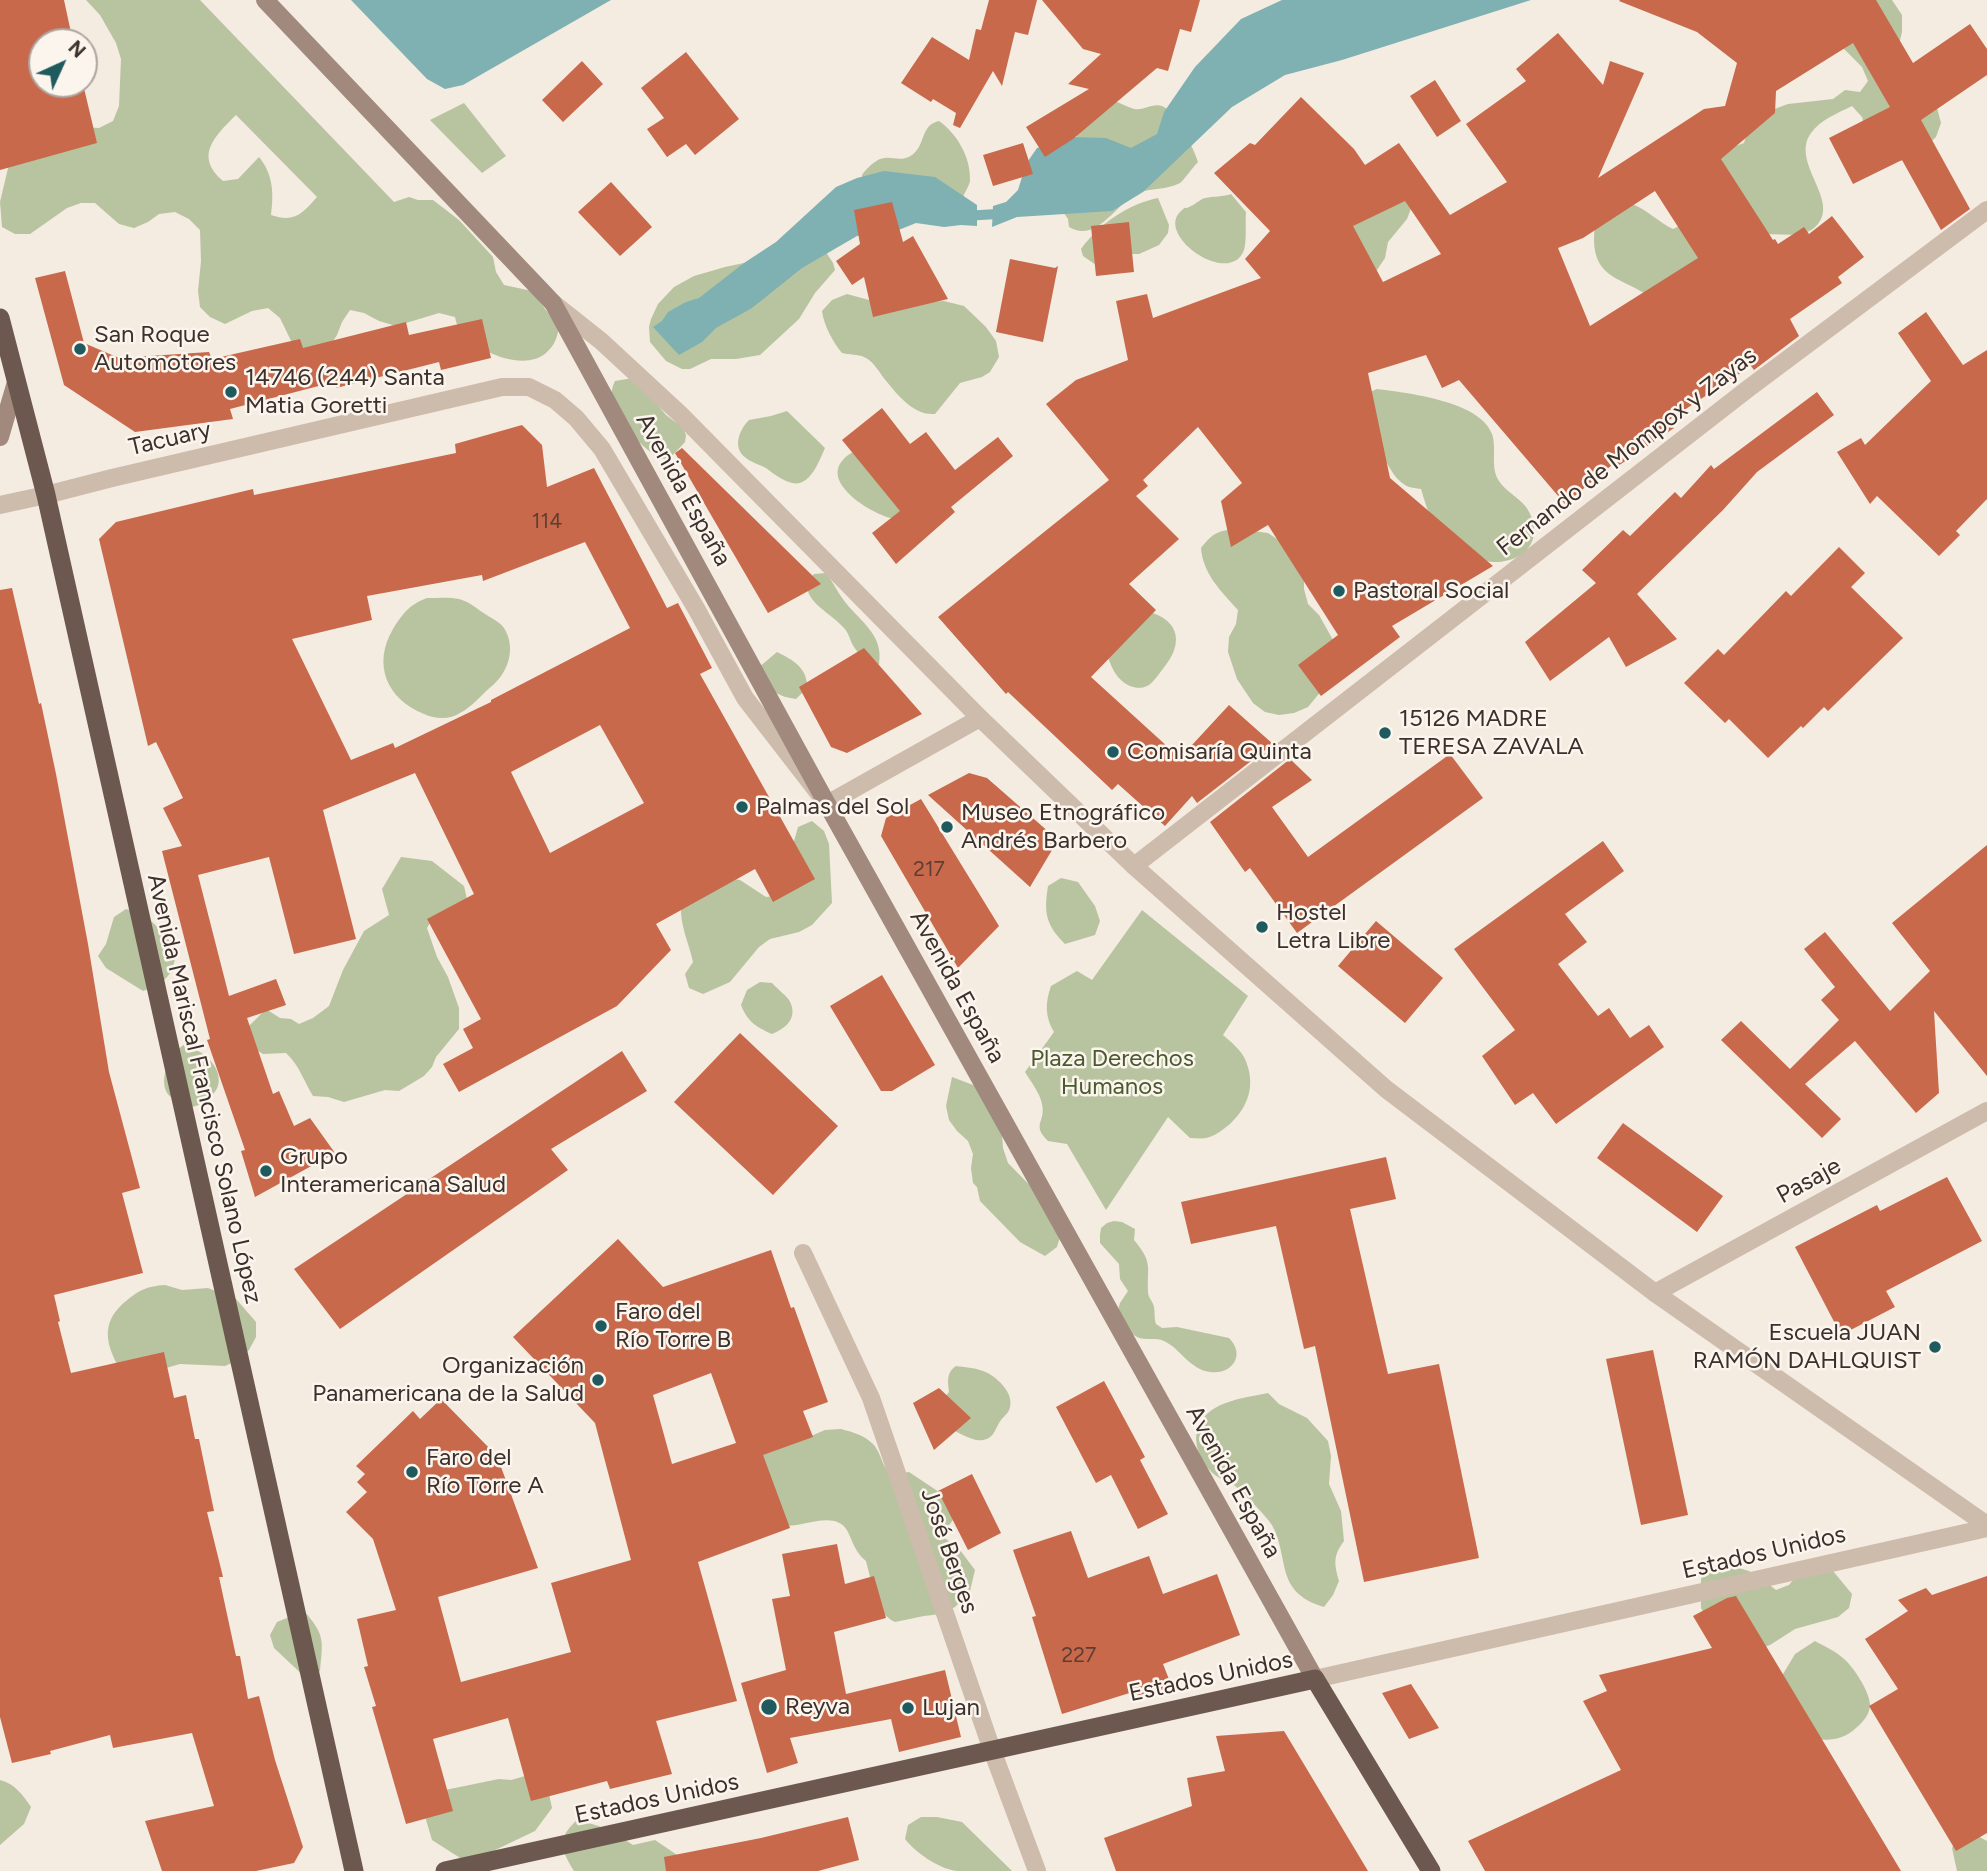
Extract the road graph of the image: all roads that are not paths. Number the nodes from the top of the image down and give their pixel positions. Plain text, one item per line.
1 (265, 0) edge
2 (1987, 209) edge
3 (553, 303) junction
4 (0, 318) edge
5 (16, 382) junction
6 (0, 437) edge
7 (46, 495) junction
8 (0, 505) edge
9 (979, 718) junction
10 (827, 804) junction
11 (1134, 866) junction
12 (1987, 1111) edge
13 (803, 1252) dead end
14 (1655, 1293) junction
15 (1987, 1527) edge
16 (1315, 1679) junction
17 (992, 1750) junction
18 (354, 1871) edge
19 (445, 1871) edge
20 (1037, 1871) edge
21 (1431, 1871) edge

1 - 3 main road, Avenida España
2 - 11 street, Fernando de Mompox y Zayas
3 - 9 street
3 - 10 main road, Avenida España
4 - 5 highway, Avenida Mariscal Francisco Solano López
5 - 6 main road
5 - 7 highway, Avenida Mariscal Francisco Solano López
7 - 8 street, Tacuary
7 - 10 street, Tacuary
7 - 18 highway, Avenida Mariscal Francisco Solano López
9 - 10 street
9 - 11 street
10 - 16 main road, Avenida España
11 - 14 street
12 - 14 street, Pasaje
13 - 17 street, José Berges
14 - 15 street
15 - 16 street, Estados Unidos
16 - 17 highway, Estados Unidos
16 - 21 highway, Avenida España
17 - 19 highway, Estados Unidos
17 - 20 street, José Berges

